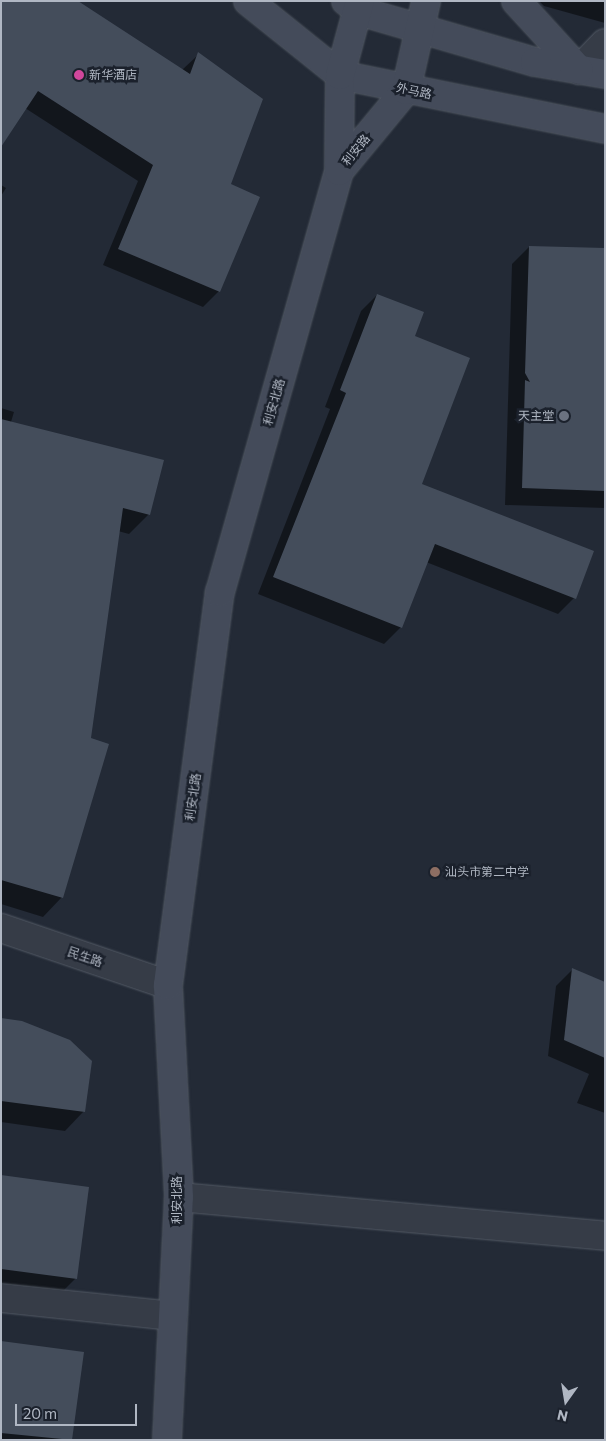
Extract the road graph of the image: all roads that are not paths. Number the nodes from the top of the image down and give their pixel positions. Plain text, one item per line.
1 (248, 1) edge
2 (426, 1) edge
3 (516, 1) edge
4 (355, 5) edge
5 (423, 29) junction
6 (605, 43) edge
7 (592, 72) edge
8 (340, 76) junction
9 (406, 90) junction
10 (605, 129) edge
11 (339, 171) junction
12 (1, 928) edge
13 (168, 985) junction
14 (179, 1197) junction
15 (605, 1236) edge
16 (1, 1298) edge
17 (173, 1316) junction
18 (167, 1440) edge

1 - 8 street, 外马路
2 - 5 street, 利安路
3 - 7 street
4 - 5 street
4 - 8 street, 利安路
5 - 7 street
5 - 9 street, 利安路
6 - 7 street
8 - 9 street, 外马路
8 - 11 street, 利安路
9 - 10 street, 外马路
9 - 11 street, 利安路
11 - 13 street, 利安北路
12 - 13 street, 民生路
13 - 14 street, 利安北路
14 - 15 street
14 - 17 street, 利安北路
16 - 17 street
17 - 18 street, 利安北路

